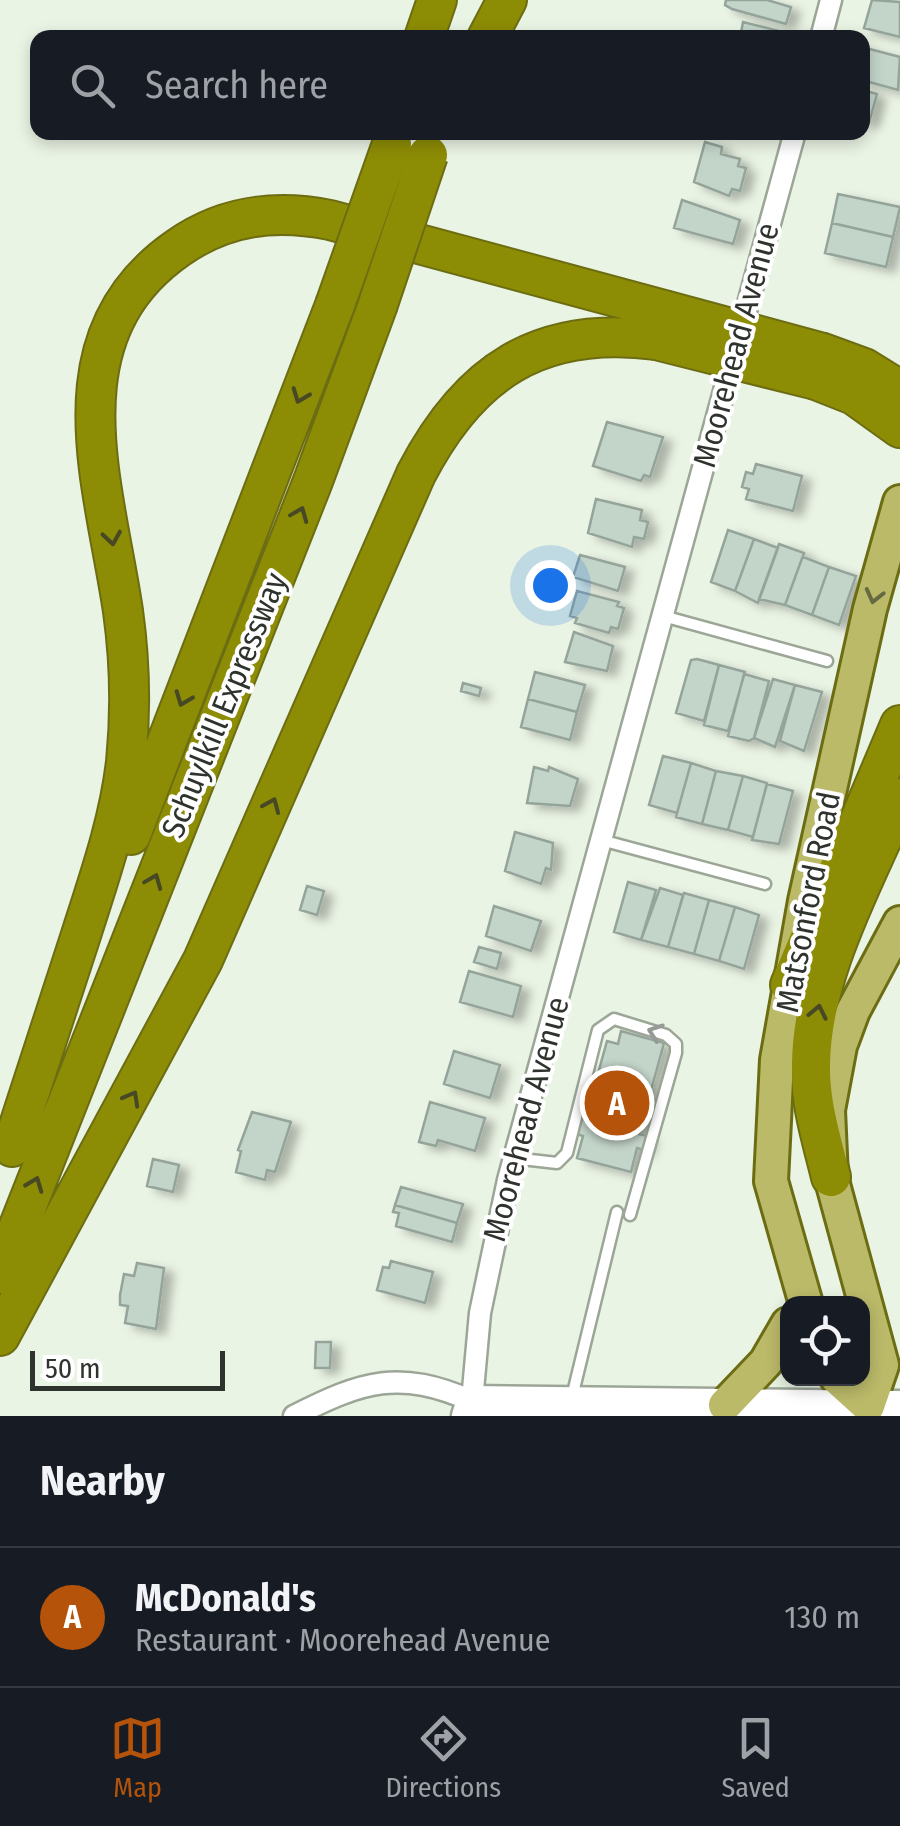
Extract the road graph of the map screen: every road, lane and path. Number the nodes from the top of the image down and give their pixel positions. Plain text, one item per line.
1 (487, 0) edge
2 (507, 0) edge
3 (831, 0) edge
4 (477, 30) edge
5 (491, 30) edge
6 (822, 30) edge
7 (792, 140) edge
8 (413, 141) edge
9 (660, 325) junction
10 (896, 406) edge
11 (900, 502) edge
12 (662, 615) junction
13 (828, 661) dead end
14 (900, 725) edge
15 (900, 798) edge
16 (600, 840) junction
17 (765, 884) dead end
18 (900, 923) edge
19 (790, 985) junction
20 (513, 1158) junction
21 (6, 1163) edge
22 (832, 1177) junction
23 (617, 1212) dead end
24 (630, 1215) dead end
25 (0, 1274) edge
26 (798, 1294) edge
27 (0, 1336) edge
28 (780, 1338) edge
29 (848, 1386) edge
30 (571, 1403) junction
31 (726, 1405) junction
32 (470, 1409) edge
33 (880, 1410) edge
34 (294, 1416) edge

1 - 4 highway
2 - 5 highway
3 - 6 street
7 - 12 street, Moorehead Avenue
8 -> 21 highway, Schuylkill Expressway, bridge
25 -> 8 highway, Schuylkill Expressway, bridge
9 - 10 highway, bridge
9 -> 21 highway
27 -> 9 highway
11 -> 19 main road, Matsonford Road
12 - 13 lane
12 - 16 street, Moorehead Avenue
14 - 19 highway
22 -> 15 highway
16 - 17 lane
16 - 20 street, Moorehead Avenue
18 - 22 main road, Matsonford Road
19 - 26 main road, Matsonford Road
24 -> 20 lane
20 - 32 street, Moorehead Avenue
22 - 33 main road, Matsonford Road
23 - 30 lane
28 - 31 main road
29 - 33 main road
30 - 31 main road
30 - 32 main road
31 - 33 main road
32 - 34 street

